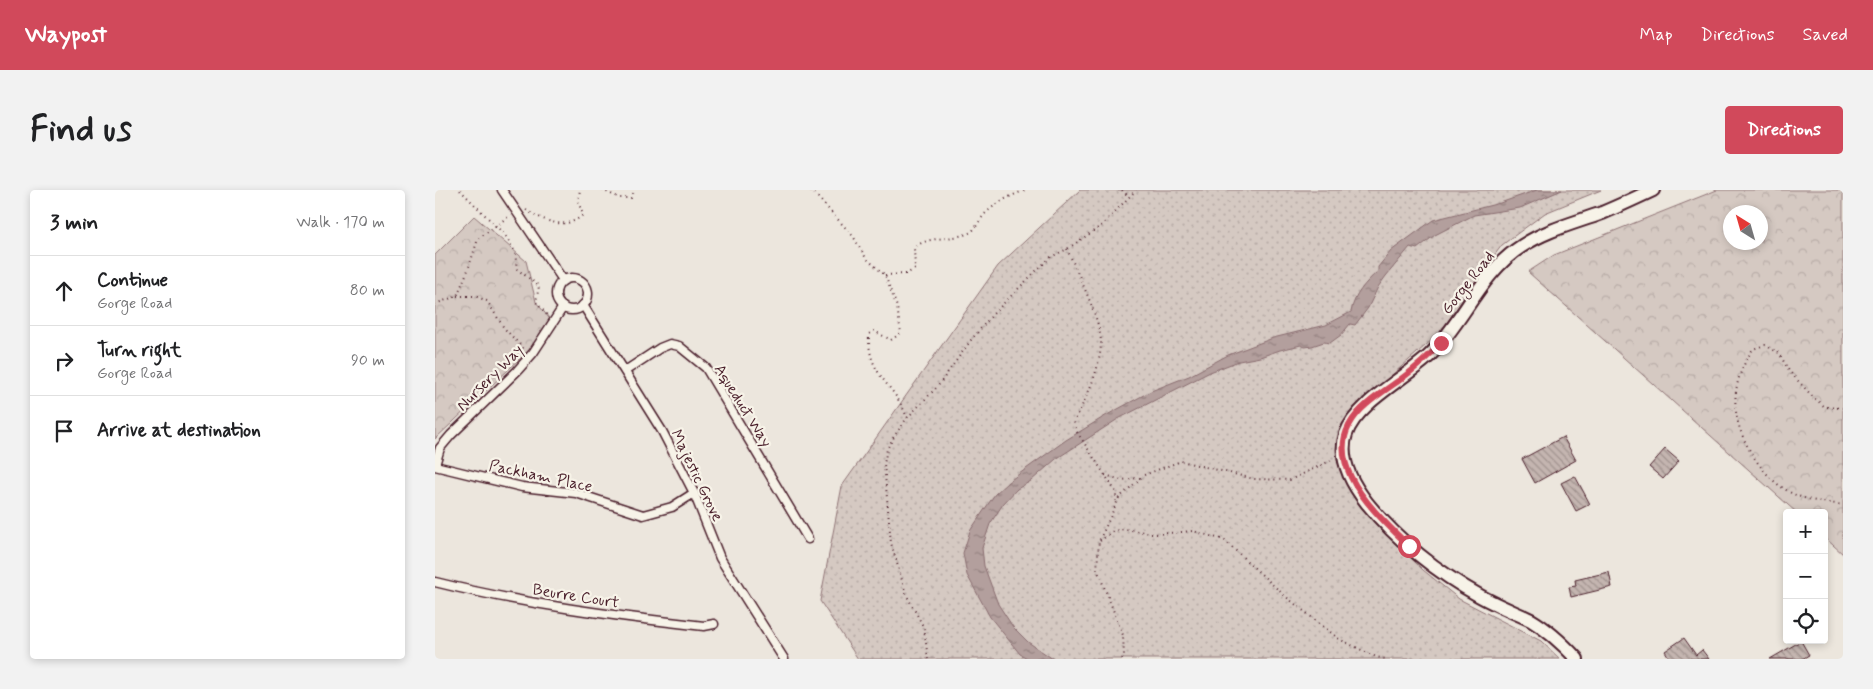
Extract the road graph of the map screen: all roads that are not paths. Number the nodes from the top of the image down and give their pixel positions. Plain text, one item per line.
1 (502, 190) edge
2 (1653, 190) edge
3 (563, 280) junction
4 (583, 305) junction
5 (563, 307) junction
6 (625, 371) junction
7 (435, 466) edge
8 (694, 493) junction
9 (808, 539) dead end
10 (435, 582) edge
11 (714, 624) dead end
12 (784, 659) edge
13 (1577, 659) edge

1 - 3 street
2 - 13 main road, Gorge Road
3 - 4 street
3 - 5 street
4 - 5 street
4 - 6 street, Majestic Grove
5 - 7 street, Nursery Way
6 - 8 street, Majestic Grove
6 - 9 street, Aqueduct Way
7 - 8 street, Packham Place
8 - 12 street, Majestic Grove
10 - 11 street, Beurre Court

